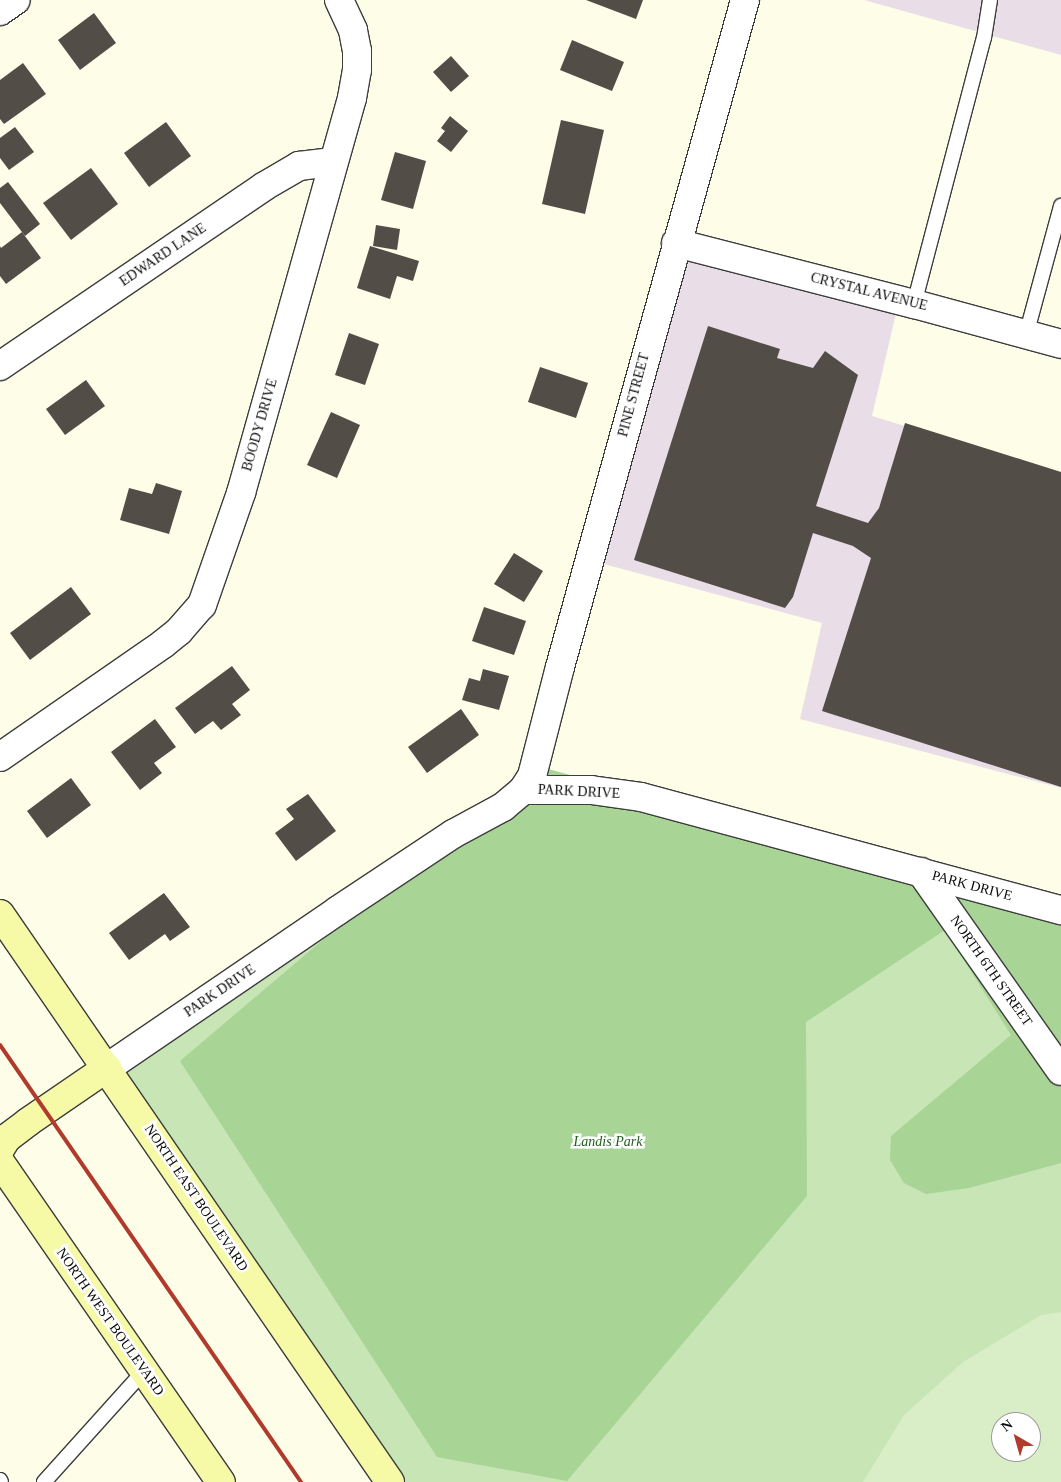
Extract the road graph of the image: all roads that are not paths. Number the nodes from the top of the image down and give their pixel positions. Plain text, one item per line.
1 (16, 0) edge
2 (339, 0) edge
3 (745, 0) edge
4 (990, 0) edge
5 (0, 11) edge
6 (333, 162) junction
7 (1061, 206) edge
8 (676, 243) junction
9 (914, 304) junction
10 (1026, 334) junction
11 (1061, 344) edge
12 (0, 366) edge
13 (0, 757) edge
14 (523, 790) junction
15 (922, 872) junction
16 (1061, 910) edge
17 (0, 914) edge
18 (107, 1068) junction
19 (1061, 1071) edge
20 (0, 1149) edge
21 (0, 1162) edge
22 (144, 1371) junction
23 (44, 1482) edge
24 (220, 1482) edge
25 (390, 1482) edge

1 - 5 street
2 - 6 street, BOODY DRIVE
3 - 8 street, PINE STREET
4 - 9 lane
6 - 12 street, EDWARD LANE
6 - 13 street, BOODY DRIVE
7 - 10 lane
8 - 9 street, CRYSTAL AVENUE
8 - 14 street, PINE STREET
9 - 10 street, CRYSTAL AVENUE
10 - 11 street, CRYSTAL AVENUE
14 - 15 street, PARK DRIVE
14 - 18 street, PARK DRIVE
15 - 16 street, PARK DRIVE
15 - 19 street, NORTH 6TH STREET
17 - 18 main road, NORTH EAST BOULEVARD
18 - 20 main road
18 - 25 main road, NORTH EAST BOULEVARD
21 - 22 main road, NORTH WEST BOULEVARD
22 - 23 lane
22 - 24 main road, NORTH WEST BOULEVARD

